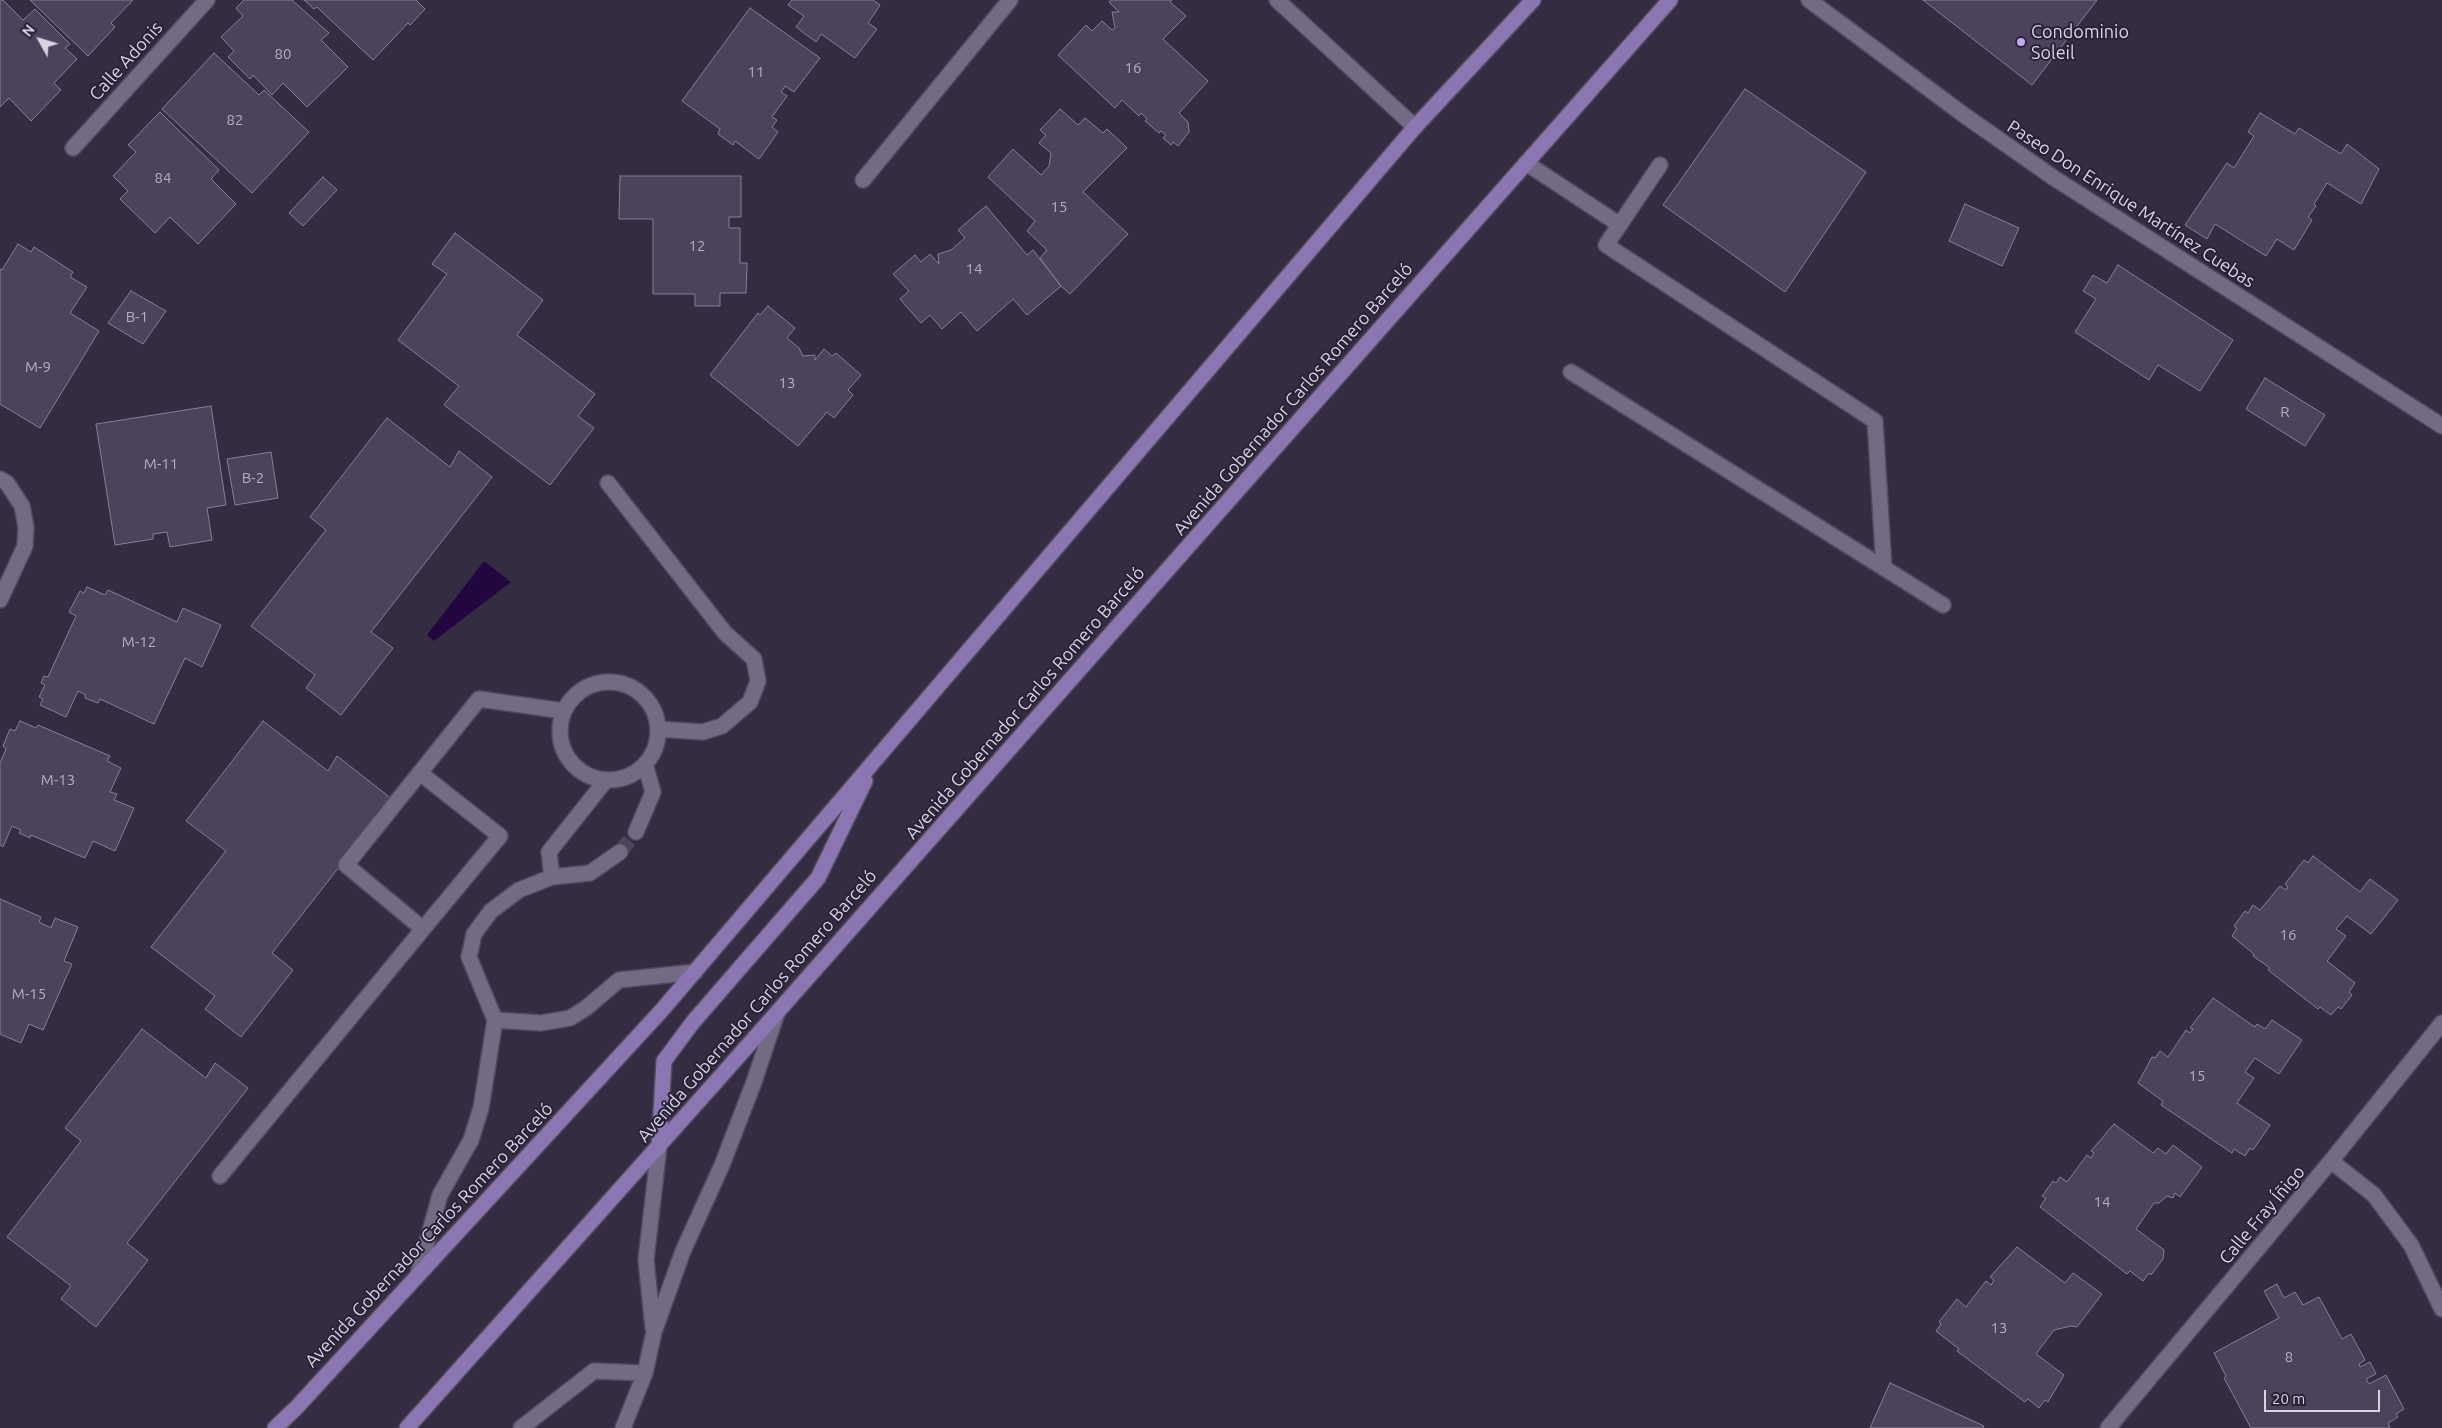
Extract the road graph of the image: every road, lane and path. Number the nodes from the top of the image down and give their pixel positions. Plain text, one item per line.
1 (207, 0) edge
2 (1010, 0) edge
3 (1277, 0) edge
4 (1533, 0) edge
5 (1670, 0) edge
6 (1809, 0) edge
7 (1415, 127) junction
8 (73, 148) dead end
9 (1526, 162) junction
10 (1660, 165) dead end
11 (863, 180) dead end
12 (1620, 225) junction
13 (1571, 372) dead end
14 (2442, 426) edge
15 (0, 478) edge
16 (608, 483) dead end
17 (1884, 568) junction
18 (0, 600) edge
19 (1942, 605) dead end
20 (564, 711) junction
21 (658, 730) junction
22 (874, 762) junction
23 (645, 764) junction
24 (420, 774) junction
25 (606, 780) junction
26 (636, 832) tunnel mouth
27 (620, 852) tunnel mouth
28 (552, 877) junction
29 (423, 929) junction
30 (694, 972) junction
31 (777, 1013) junction
32 (495, 1020) junction
33 (2442, 1023) edge
34 (659, 1147) junction
35 (2331, 1161) junction
36 (220, 1176) dead end
37 (418, 1274) junction
38 (2442, 1309) edge
39 (654, 1332) junction
40 (644, 1373) junction
41 (275, 1428) edge
42 (407, 1428) edge
43 (521, 1428) edge
44 (623, 1428) edge
45 (2108, 1428) edge

1 - 8 street, Calle Adonis
2 - 11 street
3 - 7 street
4 - 7 main road, Avenida Gobernador Carlos Romero Barceló
5 - 9 main road, Avenida Gobernador Carlos Romero Barceló
6 - 14 street, Paseo Don Enrique Martínez Cuebas
7 - 22 main road, Avenida Gobernador Carlos Romero Barceló
9 - 12 street
9 - 31 main road, Avenida Gobernador Carlos Romero Barceló
10 - 12 street
12 - 17 street
13 - 17 street
15 - 18 street
16 - 21 street
17 - 19 street
20 - 21 street
20 - 24 street
20 - 25 street
21 - 23 street
22 - 30 main road, Avenida Gobernador Carlos Romero Barceló
22 - 34 main road
23 - 25 street
23 - 26 street
24 - 29 street
24 - 29 street
25 - 28 street
27 - 28 street
28 - 32 street
29 - 36 street
30 - 32 street
30 - 37 main road, Avenida Gobernador Carlos Romero Barceló
31 - 34 main road, Avenida Gobernador Carlos Romero Barceló
31 - 39 street
32 - 37 street
33 - 35 street, Calle Fray Íñigo
34 - 39 street
34 - 42 main road, Avenida Gobernador Carlos Romero Barceló
35 - 38 street
35 - 45 street, Calle Fray Íñigo
37 - 41 main road, Avenida Gobernador Carlos Romero Barceló
39 - 40 street
40 - 43 street
40 - 44 street

